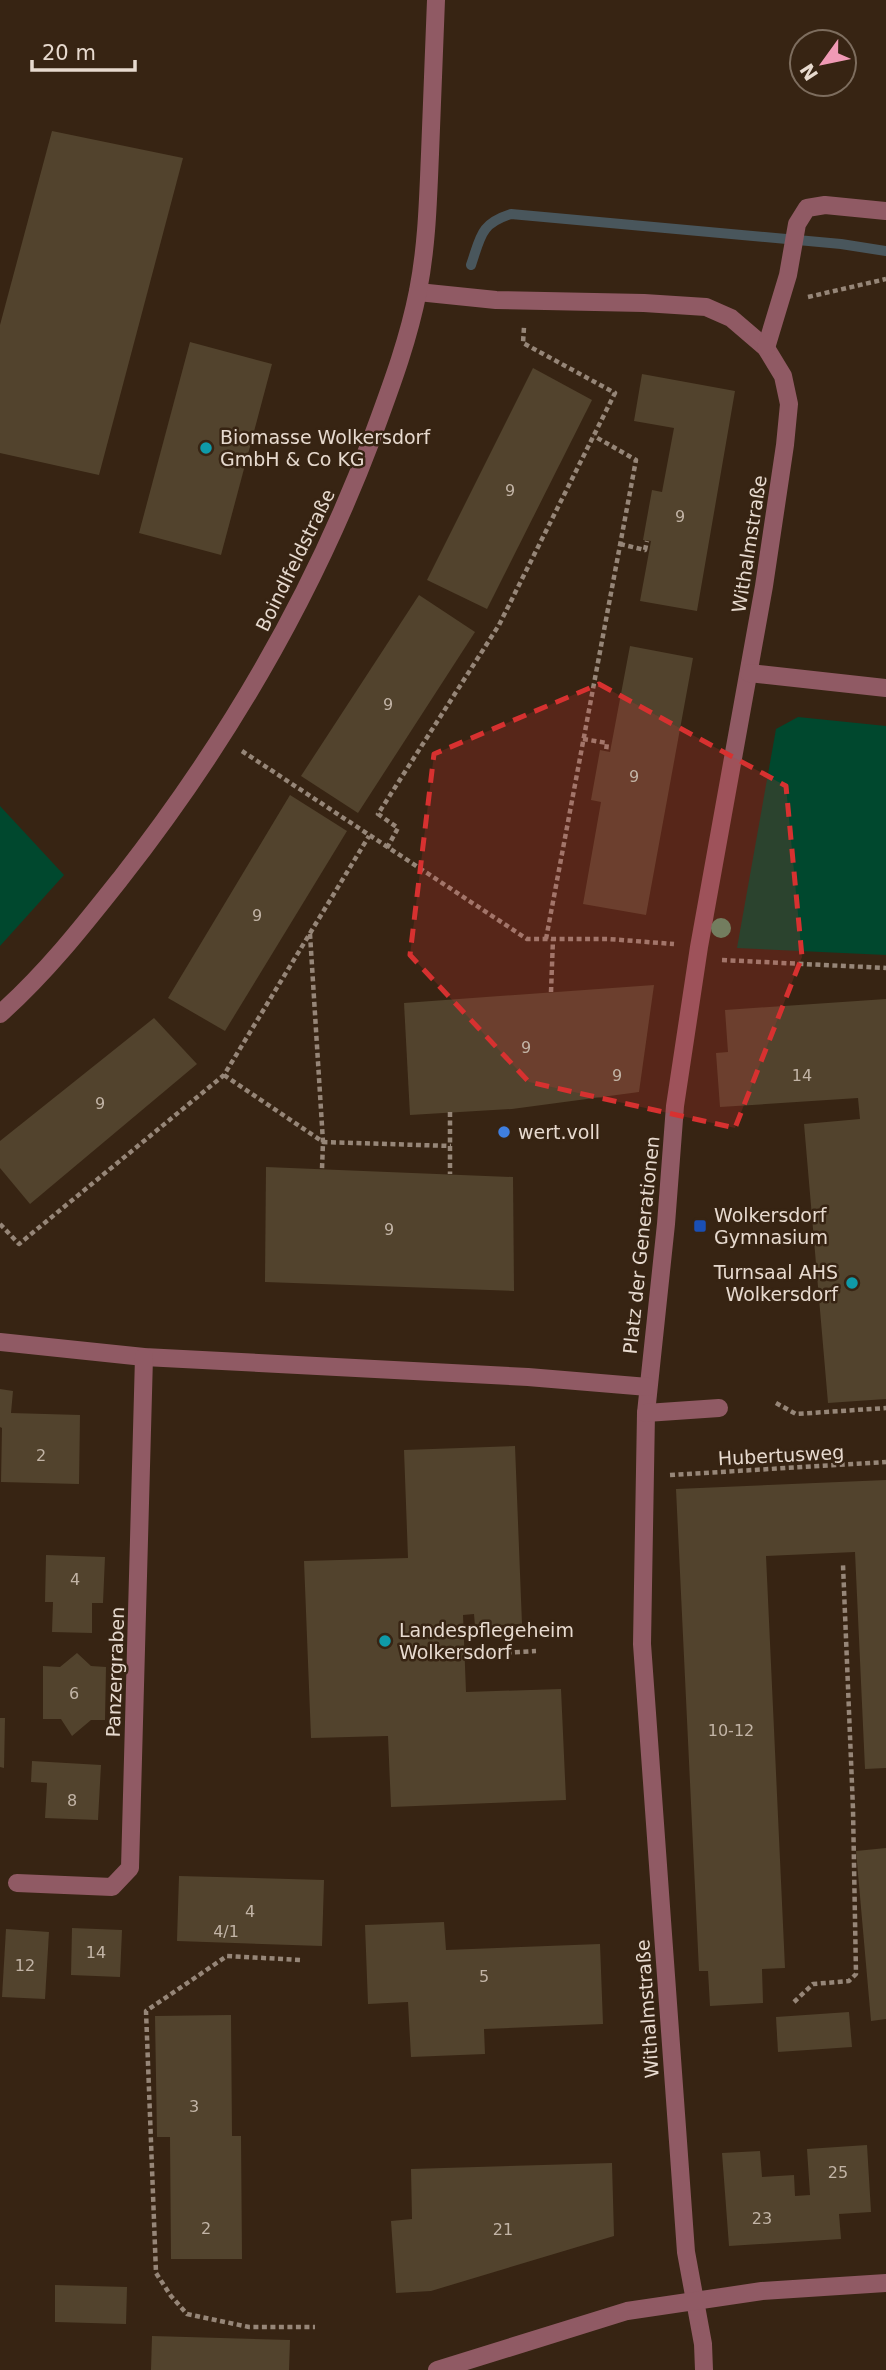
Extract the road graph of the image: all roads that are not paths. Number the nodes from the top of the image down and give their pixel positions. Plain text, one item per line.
1 (436, 0) edge
2 (886, 211) edge
3 (418, 292) junction
4 (766, 348) junction
5 (749, 673) junction
6 (886, 688) edge
7 (0, 1014) edge
8 (675, 1106) joint
9 (0, 1342) edge
10 (144, 1357) junction
11 (648, 1387) junction
12 (719, 1408) dead end
13 (646, 1413) junction
14 (642, 1644) joint
15 (17, 1883) dead end
16 (886, 2283) edge
17 (695, 2300) junction
18 (437, 2370) edge
19 (704, 2370) edge

1 - 3 street, Boindlfeldstraße
2 - 4 street
3 - 4 street, Withalmstraße
3 - 7 street, Boindlfeldstraße
4 - 5 street, Withalmstraße
5 - 6 street
5 - 8 street, Withalmstraße
8 - 11 street, Platz der Generationen
9 - 10 street
10 - 11 street
10 - 15 street, Panzergraben
11 - 13 street, Platz der Generationen
12 - 13 street
13 - 14 street, Platz der Generationen
14 - 17 street, Withalmstraße
16 - 17 street
17 - 18 street
17 - 19 street, Withalmstraße

